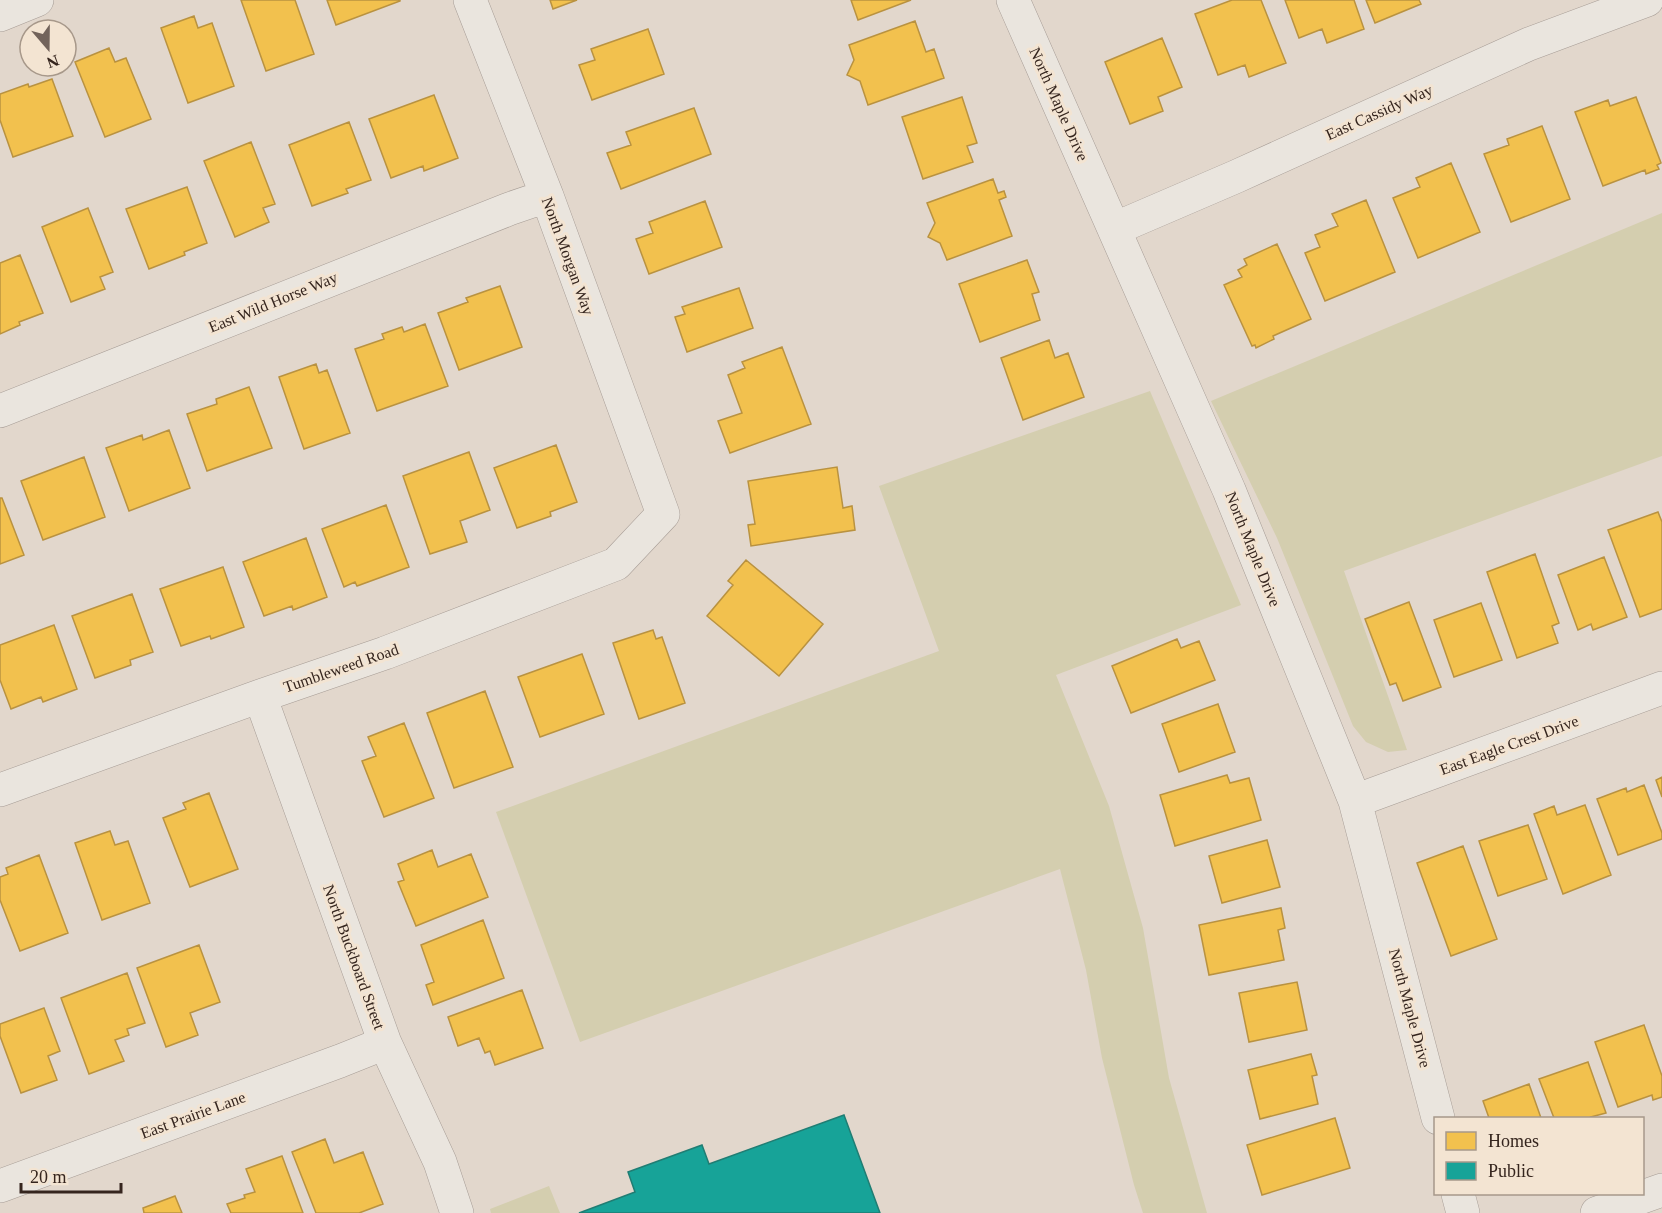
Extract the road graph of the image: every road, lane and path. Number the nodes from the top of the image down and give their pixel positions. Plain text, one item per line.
1 (37, 0) edge
2 (470, 0) edge
3 (1013, 0) edge
4 (1647, 0) edge
5 (0, 15) edge
6 (547, 196) junction
7 (1114, 229) junction
8 (0, 411) edge
9 (663, 514) joint
10 (1662, 688) edge
11 (260, 696) junction
12 (0, 790) edge
13 (1355, 801) junction
14 (385, 1043) junction
15 (1437, 1117) edge
16 (0, 1186) edge
17 (1662, 1190) edge
18 (1458, 1195) edge
19 (458, 1213) edge
20 (1463, 1213) edge
21 (1598, 1213) edge

1 - 5 street
2 - 6 street, North Morgan Way
3 - 7 street, North Maple Drive
4 - 7 street, East Cassidy Way
6 - 8 street, East Wild Horse Way
6 - 9 street, North Morgan Way
7 - 13 street, North Maple Drive
9 - 11 street, Tumbleweed Road
10 - 13 street, East Eagle Crest Drive
11 - 12 street, Tumbleweed Road
11 - 14 street, North Buckboard Street
13 - 15 street, North Maple Drive
14 - 16 street, East Prairie Lane
14 - 19 street, North Buckboard Street
17 - 21 street
18 - 20 street

